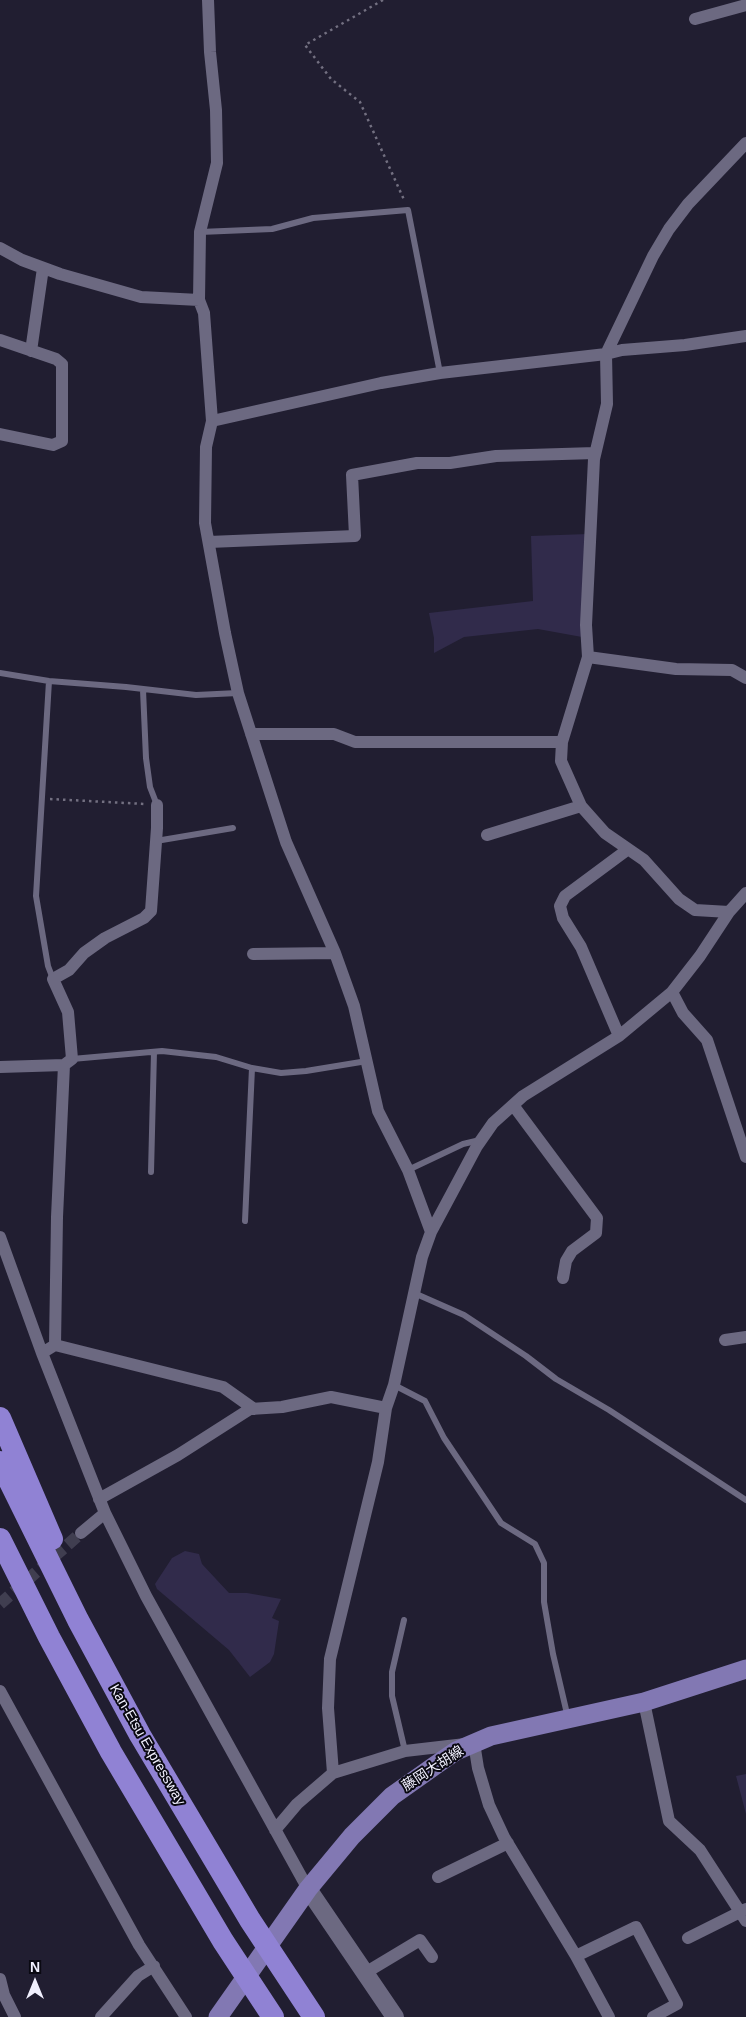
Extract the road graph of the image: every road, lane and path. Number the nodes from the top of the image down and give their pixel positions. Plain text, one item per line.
1 (208, 0) edge
2 (383, 0) edge
3 (746, 6) edge
4 (695, 20) dead end
5 (746, 143) edge
6 (408, 210) junction
7 (200, 232) junction
8 (0, 248) edge
9 (43, 268) junction
10 (199, 300) junction
11 (746, 336) edge
12 (0, 340) edge
13 (31, 351) junction
14 (606, 354) junction
15 (440, 373) junction
16 (212, 420) junction
17 (0, 434) edge
18 (595, 453) junction
19 (209, 542) junction
20 (588, 657) junction
21 (0, 673) edge
22 (746, 678) edge
23 (49, 681) junction
24 (143, 690) junction
25 (238, 693) junction
26 (251, 734) junction
27 (562, 742) junction
28 (41, 798) junction
29 (157, 805) junction
30 (581, 806) junction
31 (233, 828) dead end
32 (487, 835) dead end
33 (156, 841) junction
34 (627, 850) junction
35 (746, 894) edge
36 (729, 912) junction
37 (335, 953) junction
38 (253, 954) dead end
39 (53, 979) junction
40 (672, 992) junction
41 (619, 1036) junction
42 (154, 1052) junction
43 (367, 1061) junction
44 (68, 1062) junction
45 (0, 1066) edge
46 (252, 1068) junction
47 (513, 1105) junction
48 (481, 1140) junction
49 (746, 1157) edge
50 (408, 1170) junction
51 (151, 1172) dead end
52 (245, 1221) dead end
53 (431, 1232) junction
54 (0, 1237) edge
55 (563, 1278) dead end
56 (414, 1293) junction
57 (746, 1337) edge
58 (725, 1340) dead end
59 (55, 1345) junction
60 (42, 1354) junction
61 (394, 1385) junction
62 (254, 1408) junction
63 (386, 1408) junction
64 (0, 1418) edge
65 (0, 1462) edge
66 (99, 1499) junction
67 (746, 1500) edge
68 (105, 1513) junction
69 (81, 1533) tunnel mouth
70 (0, 1540) edge
71 (0, 1560) edge
72 (404, 1620) dead end
73 (746, 1669) edge
74 (0, 1691) edge
75 (644, 1702) junction
76 (568, 1719) junction
77 (140, 1735) junction
78 (474, 1743) junction
79 (405, 1751) junction
80 (332, 1772) junction
81 (275, 1830) junction
82 (508, 1843) junction
83 (438, 1877) dead end
84 (308, 1889) junction
85 (744, 1914) edge
86 (688, 1938) dead end
87 (219, 1943) junction
88 (576, 1956) junction
89 (432, 1958) dead end
90 (154, 1966) junction
91 (365, 1973) junction
92 (0, 1979) edge
93 (264, 2011) edge
94 (16, 2017) edge
95 (101, 2017) edge
96 (186, 2017) edge
97 (218, 2017) edge
98 (314, 2017) edge
99 (395, 2017) edge
100 (609, 2017) edge
101 (653, 2017) edge

1 - 7 street
2 - 6 path
3 - 4 street
5 - 14 street
6 - 7 lane
6 - 15 lane
7 - 10 street
8 - 9 street
9 - 10 street
9 - 13 street
10 - 16 street
11 - 14 street
12 - 13 street
13 - 17 street
14 - 15 street
14 - 18 street
15 - 16 street
16 - 19 street
18 - 19 street
18 - 20 street
19 - 25 street
20 - 22 street
20 - 27 street
21 - 23 lane
23 - 24 lane
23 - 28 lane
24 - 25 lane
24 - 29 lane
25 - 26 street
26 - 27 street
26 - 37 street
27 - 30 street
28 - 29 path
28 - 39 lane
29 - 33 street
30 - 32 street
30 - 34 street
31 - 33 lane
33 - 39 street
34 - 36 street
34 - 41 street
35 - 36 street
36 - 40 street
37 - 38 street
37 - 43 street
39 - 44 street
40 - 41 street
40 - 49 street
41 - 47 street
42 - 44 lane
42 - 46 lane
42 - 51 lane
43 - 46 lane
43 - 50 street
44 - 45 street
44 - 59 street
46 - 52 lane
47 - 48 street
47 - 55 street
48 - 50 lane
48 - 53 street
50 - 53 street
53 - 56 street
54 - 60 street
56 - 61 street
56 - 67 lane
57 - 58 street
59 - 60 street
59 - 62 street
60 - 66 street
61 - 63 street
61 - 76 lane
62 - 63 street
62 - 66 street
63 - 80 street
64 - 77 highway
65 - 77 highway, Kan-Etsu Expressway
66 - 68 street
68 - 69 street
68 - 81 street
70 - 87 highway
71 - 87 highway
72 - 79 lane
73 - 75 main road, 藤岡大胡線
74 - 90 street
75 - 76 main road, 藤岡大胡線
75 - 85 street
76 - 78 main road, 藤岡大胡線
77 - 98 highway, Kan-Etsu Expressway
78 - 79 street
78 - 82 street
78 - 84 main road, 藤岡大胡線
79 - 80 street
80 - 81 street
81 - 84 street
82 - 83 street
82 - 88 street
84 - 91 street
84 - 97 main road, 藤岡大胡線
85 - 86 street
87 - 93 highway
88 - 100 street
88 - 101 street
89 - 91 street
90 - 95 street
90 - 96 street
91 - 99 street
92 - 94 street

